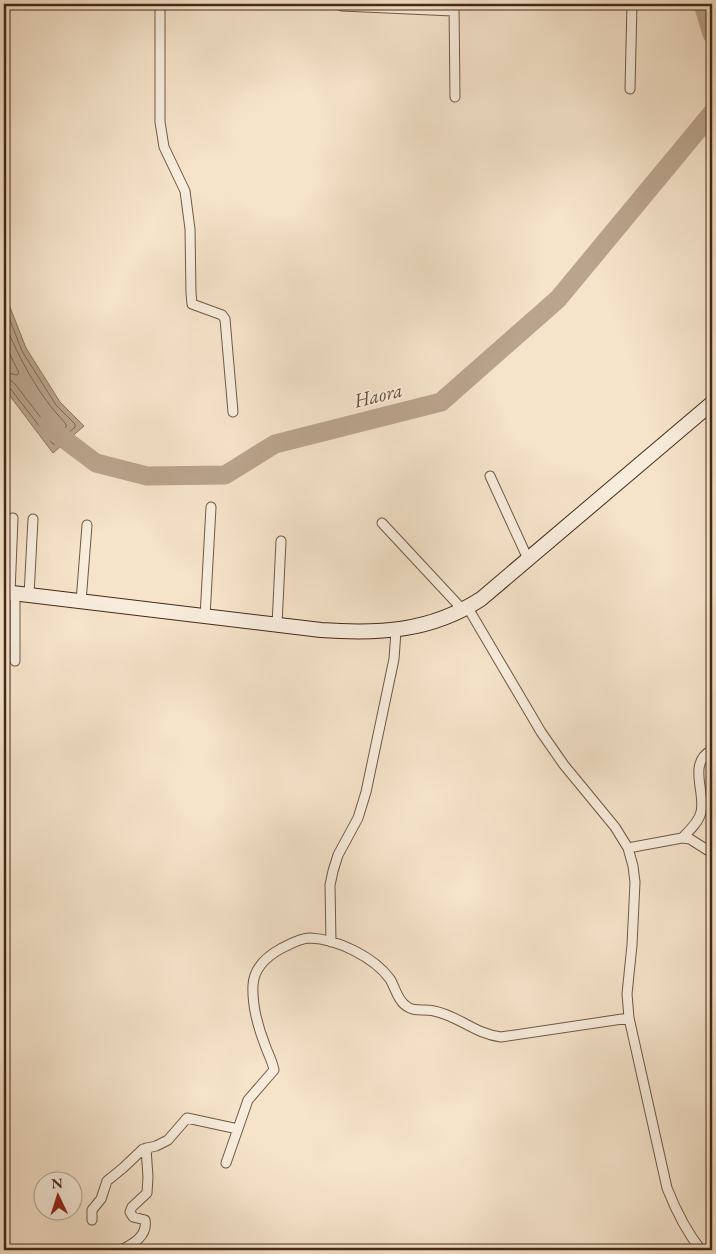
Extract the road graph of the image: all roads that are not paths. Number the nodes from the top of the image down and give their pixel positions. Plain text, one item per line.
1 (160, 4) edge
2 (632, 4) edge
3 (342, 6) dead end
4 (454, 7) edge
5 (630, 89) dead end
6 (455, 97) dead end
7 (712, 403) edge
8 (233, 412) dead end
9 (490, 476) dead end
10 (211, 506) dead end
11 (13, 518) dead end
12 (33, 519) dead end
13 (382, 523) dead end
14 (87, 525) dead end
15 (281, 541) dead end
16 (528, 559) junction
17 (14, 594) edge
18 (81, 602) junction
19 (466, 609) junction
20 (205, 617) junction
21 (277, 625) junction
22 (396, 631) junction
23 (15, 661) dead end
24 (712, 750) edge
25 (682, 838) junction
26 (628, 848) junction
27 (712, 853) edge
28 (330, 942) junction
29 (629, 1018) junction
30 (238, 1128) junction
31 (146, 1148) junction
32 (226, 1163) dead end
33 (92, 1220) dead end
34 (122, 1250) edge
35 (701, 1250) edge

1 - 8 street
2 - 5 street
3 - 4 street
4 - 6 street
7 - 16 street
9 - 16 street
10 - 20 street
11 - 17 street
12 - 17 street
13 - 19 street
14 - 18 street
15 - 21 street
16 - 19 street
17 - 18 street
17 - 23 street
18 - 20 street
19 - 22 street
19 - 26 street
20 - 21 street
21 - 22 street
22 - 28 street
24 - 25 street
25 - 26 street
25 - 27 street
26 - 29 street
28 - 29 street
28 - 30 street
29 - 35 street
30 - 31 street
30 - 32 street
31 - 33 street
31 - 34 street

